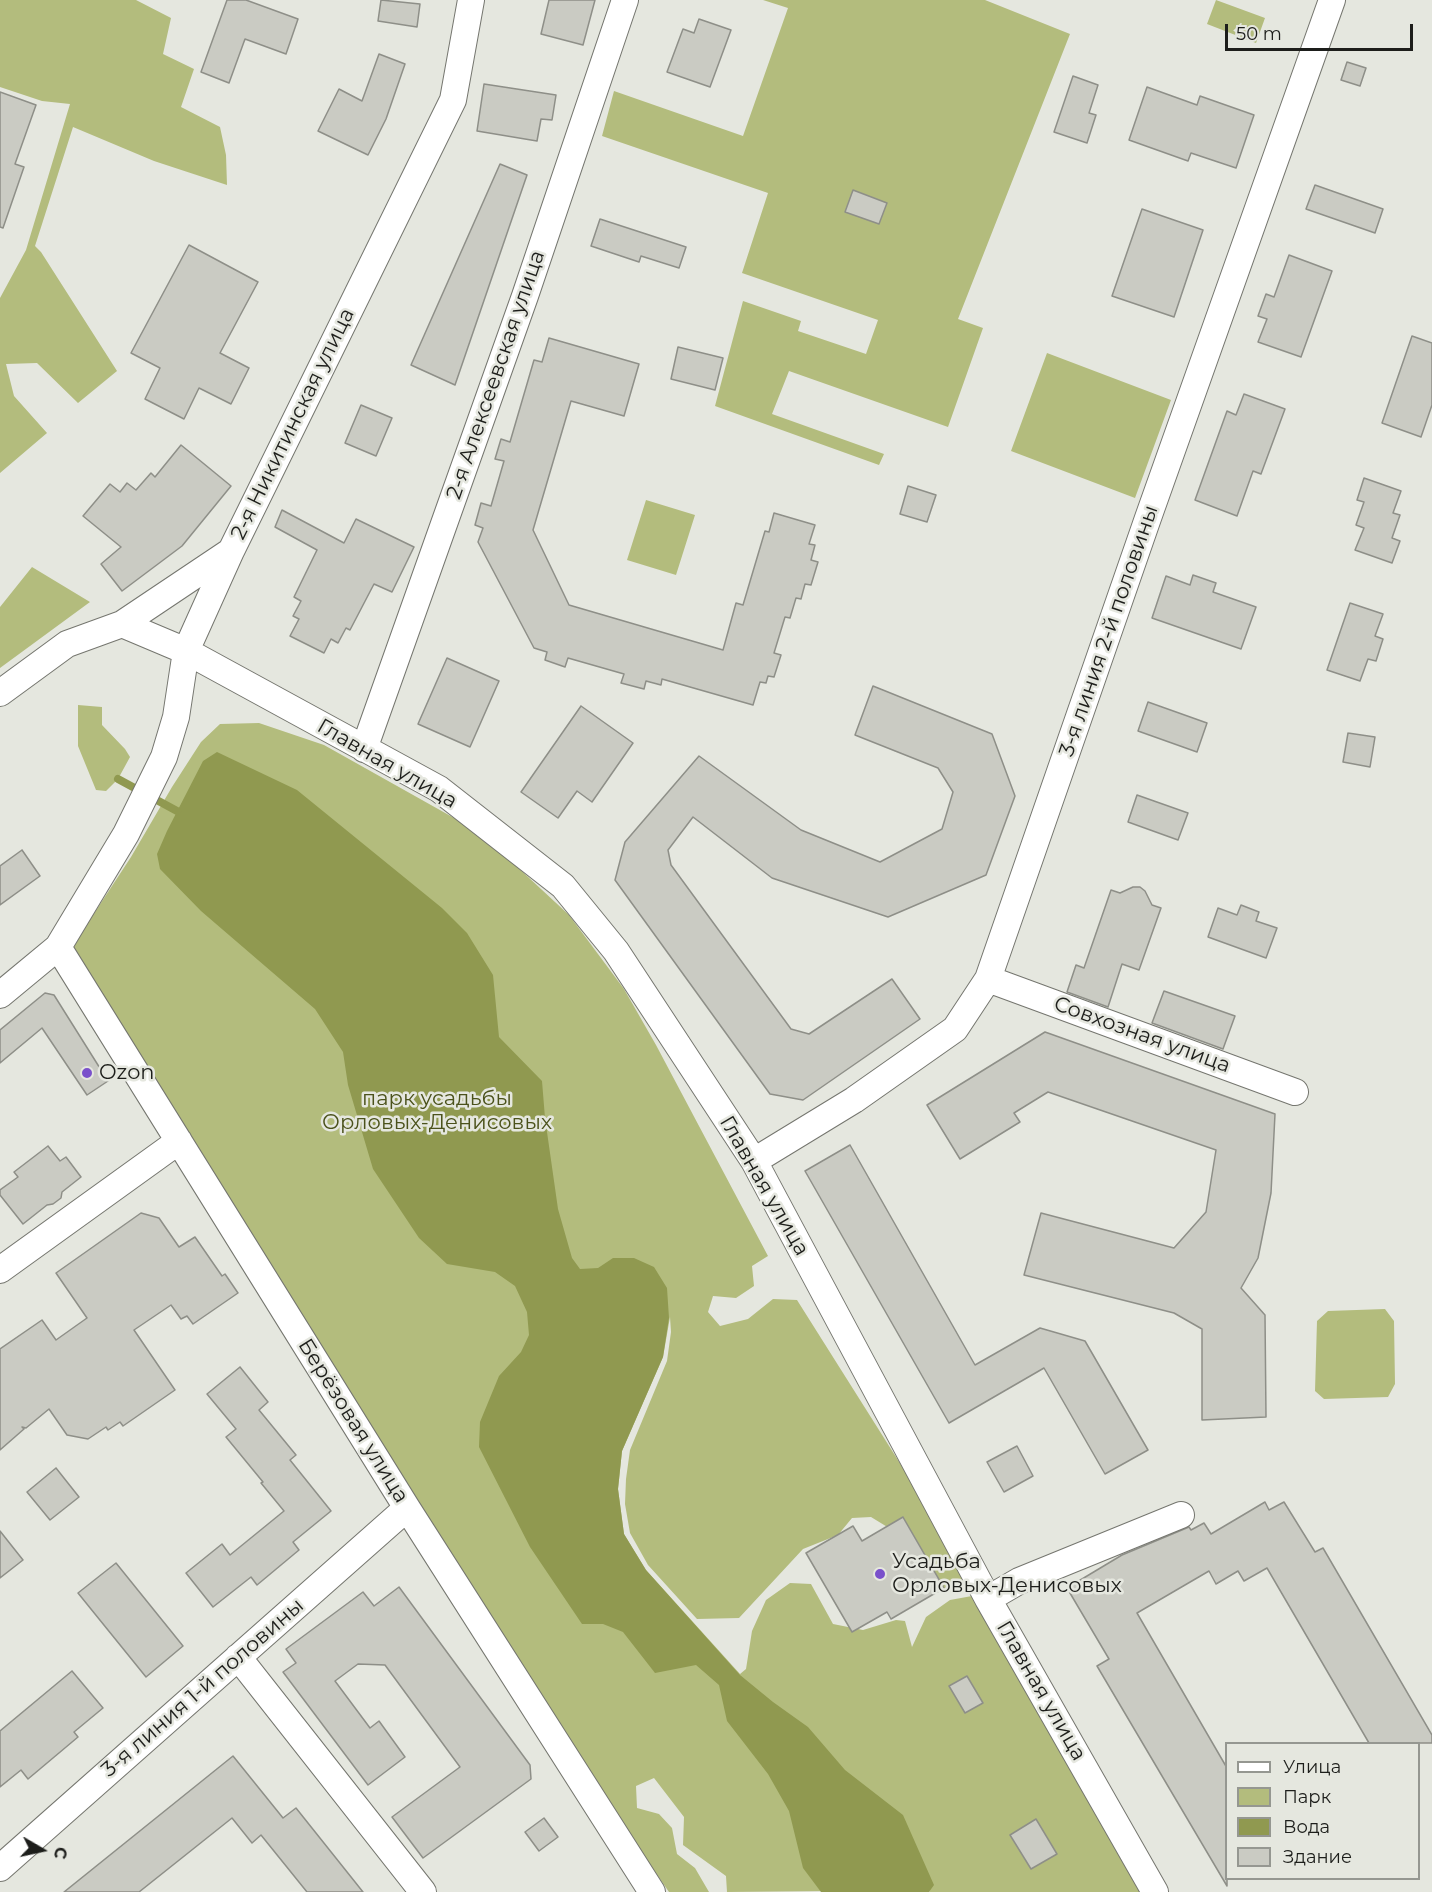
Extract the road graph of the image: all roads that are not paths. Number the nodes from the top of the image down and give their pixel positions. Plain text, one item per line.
1 (471, 0) edge
2 (625, 0) edge
3 (1332, 0) edge
4 (231, 551) junction
5 (122, 624) junction
6 (186, 651) junction
7 (0, 693) edge
8 (364, 749) junction
9 (58, 947) junction
10 (988, 979) junction
11 (0, 995) edge
12 (1295, 1092) dead end
13 (179, 1141) junction
14 (754, 1161) junction
15 (0, 1270) edge
16 (407, 1508) junction
17 (1181, 1515) dead end
18 (988, 1599) junction
19 (238, 1657) junction
20 (0, 1868) edge
21 (420, 1888) edge
22 (652, 1892) edge
23 (1155, 1892) edge

1 - 4 street, 2-я Никитинская улица
2 - 8 street, 2-я Алексеевская улица
3 - 10 street, 3-я линия 2-й половины
4 - 5 street
4 - 6 street, 2-я Никитинская улица
5 - 6 street
5 - 7 street
6 - 8 street, Главная улица
6 - 9 street, 2-я Никитинская улица
8 - 14 street, Главная улица
9 - 11 street, 2-я Никитинская улица
9 - 13 street, Берёзовая улица
10 - 12 street, Совхозная улица
10 - 14 street, 3-я линия 2-й половины
13 - 15 street
13 - 16 street, Берёзовая улица
14 - 18 street, Главная улица
16 - 19 street, 3-я линия 1-й половины
16 - 22 street, Берёзовая улица
17 - 18 street
18 - 23 street, Главная улица
19 - 20 street, 3-я линия 1-й половины
19 - 21 street

